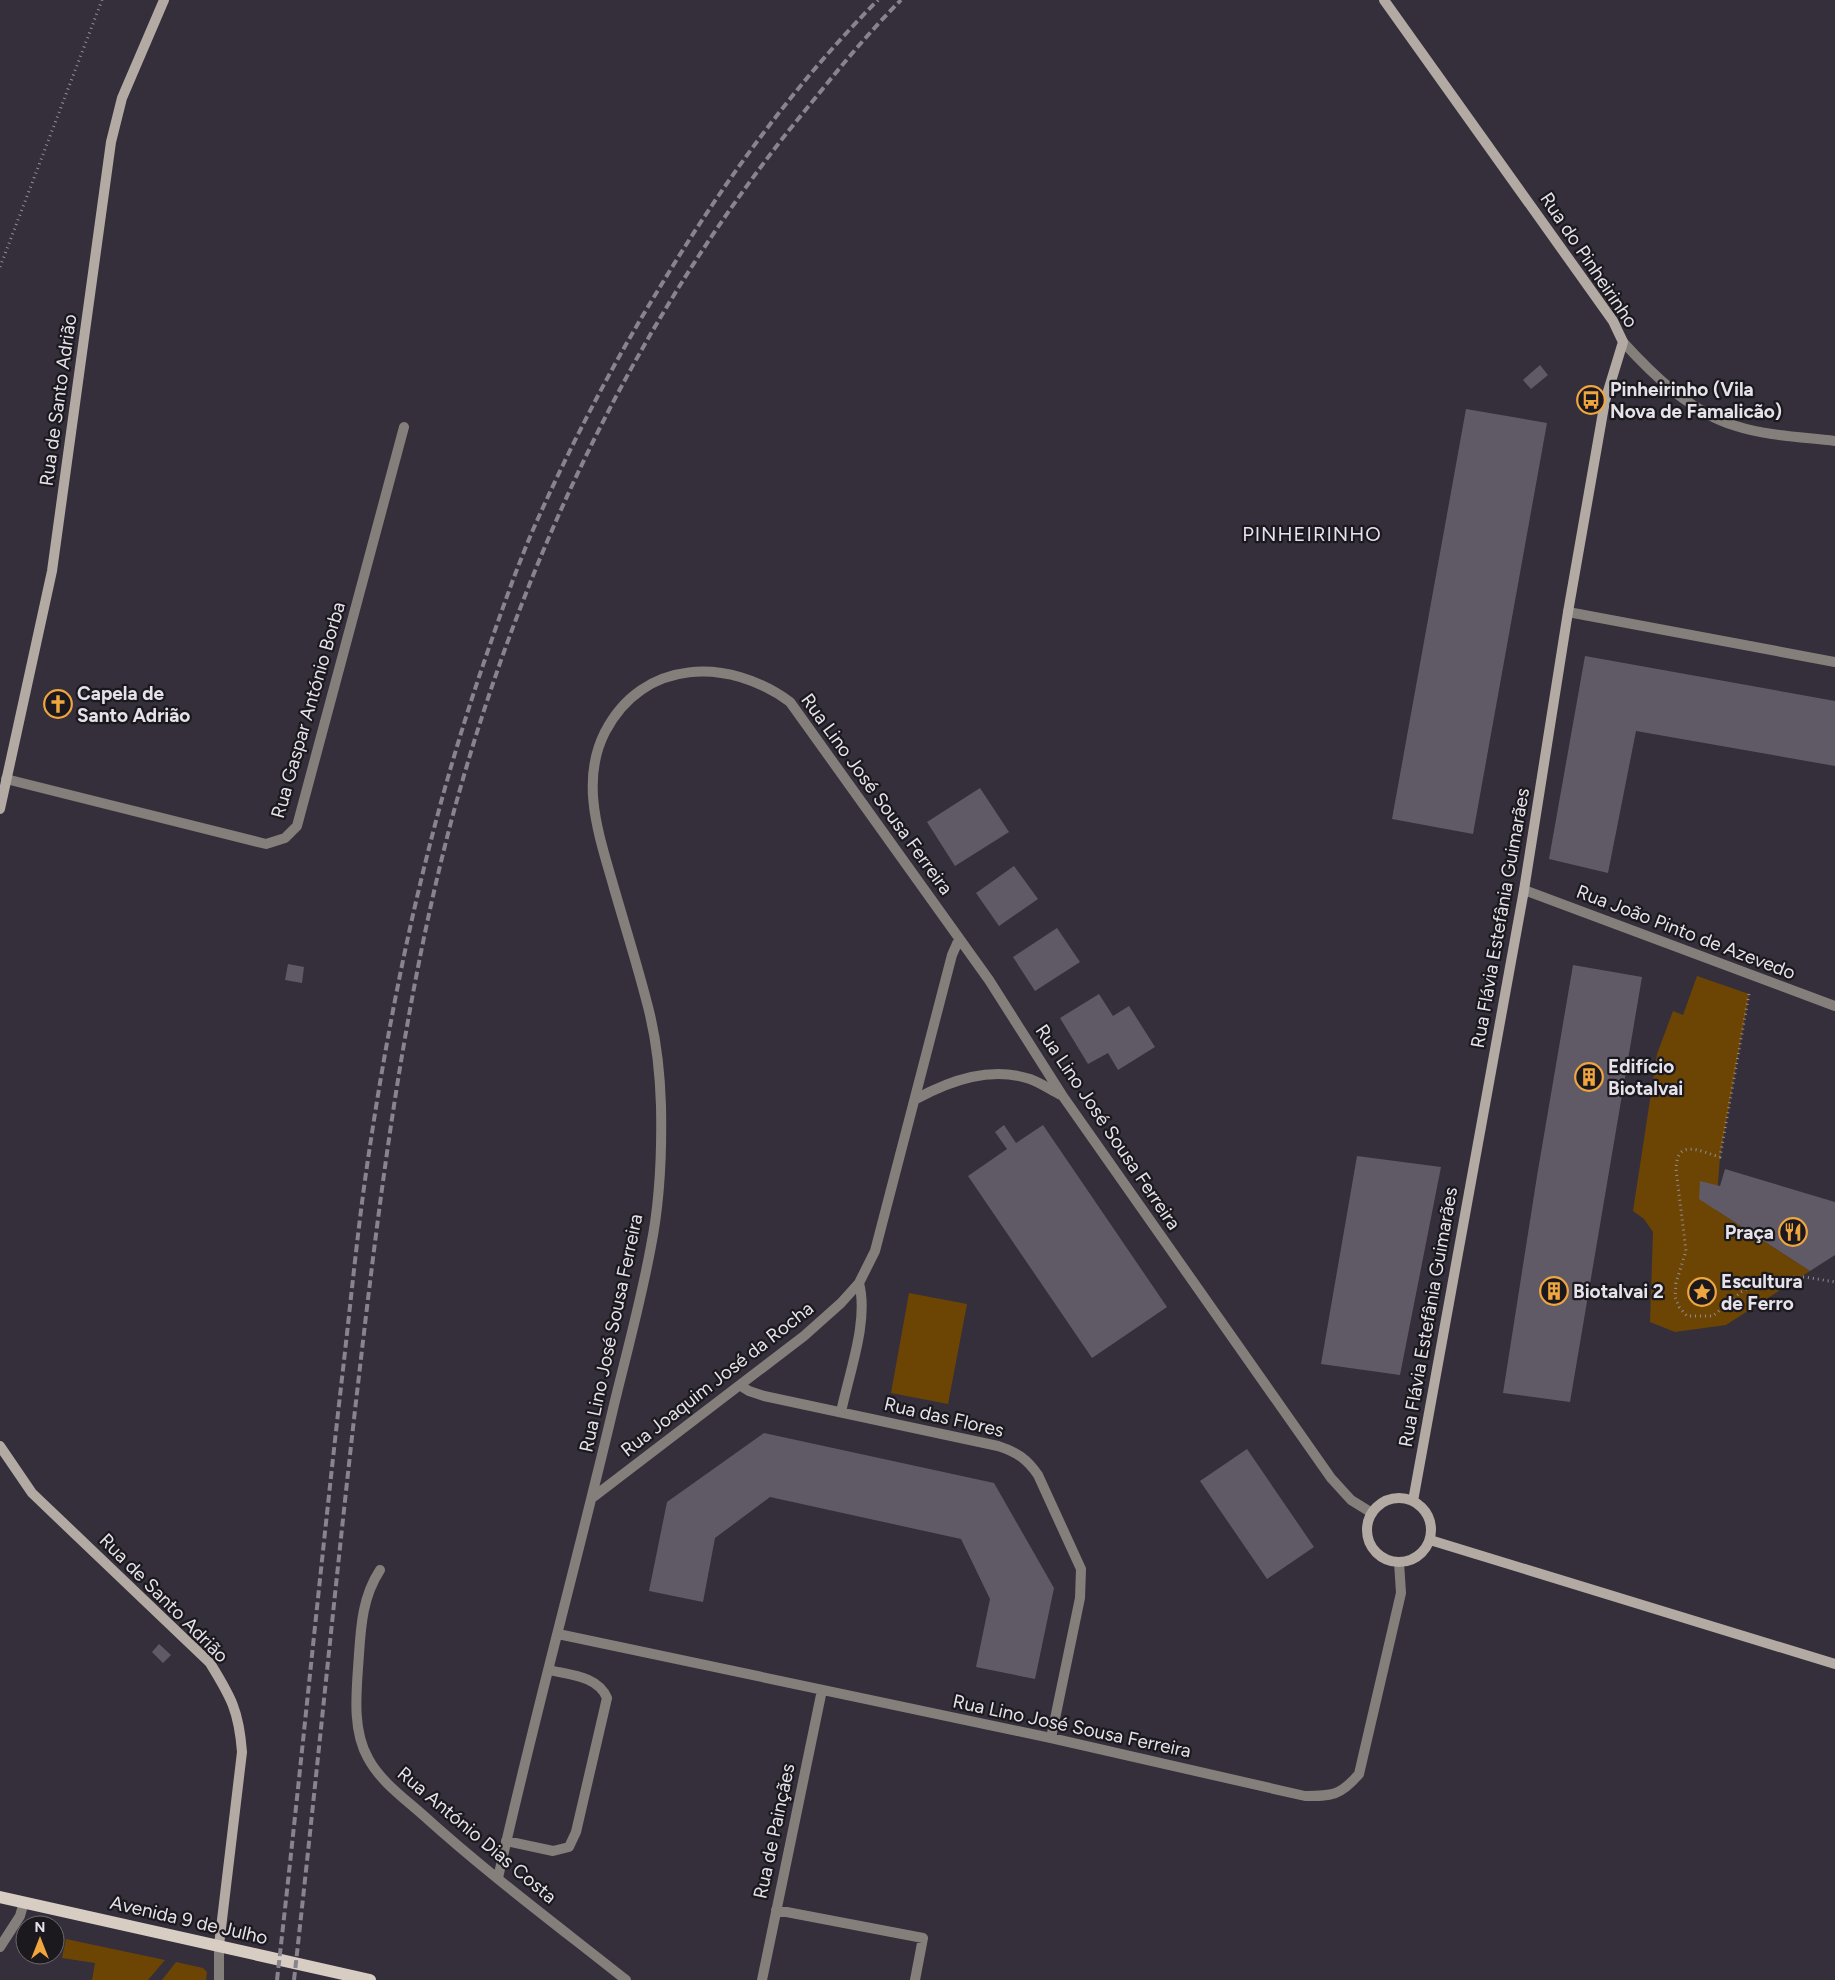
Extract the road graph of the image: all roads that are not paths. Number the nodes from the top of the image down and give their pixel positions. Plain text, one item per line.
1 (164, 0) edge
2 (1384, 0) edge
3 (1623, 342) junction
4 (404, 427) dead end
5 (1835, 441) edge
6 (1568, 612) junction
7 (1835, 662) edge
8 (6, 779) junction
9 (0, 810) edge
10 (1524, 890) junction
11 (959, 938) junction
12 (1835, 1006) edge
13 (1062, 1095) junction
14 (916, 1099) junction
15 (859, 1283) junction
16 (741, 1386) junction
17 (841, 1412) junction
18 (0, 1446) edge
19 (592, 1498) junction
20 (1413, 1501) junction
21 (1372, 1513) junction
22 (1430, 1540) junction
23 (1399, 1562) junction
24 (380, 1570) dead end
25 (558, 1634) junction
26 (1835, 1664) edge
27 (549, 1670) junction
28 (822, 1690) junction
29 (1051, 1738) junction
30 (506, 1841) junction
31 (498, 1878) junction
32 (0, 1897) edge
33 (24, 1902) junction
34 (776, 1910) junction
35 (219, 1945) junction
36 (0, 1947) edge
37 (219, 1980) edge
38 (370, 1980) edge
39 (626, 1980) edge
40 (762, 1980) edge
41 (915, 1980) edge

1 - 8 street, Rua de Santo Adrião
2 - 3 street, Rua do Pinheirinho
3 - 5 street, Rua do Pinheirinho
3 - 6 street, Rua Flávia Estefânia Guimarães
4 - 8 street, Rua Gaspar António Borba
6 - 7 street
6 - 10 street, Rua Flávia Estefânia Guimarães
8 - 9 street, Rua de Santo Adrião
10 - 12 street, Rua João Pinto de Azevedo
10 - 20 street, Rua Flávia Estefânia Guimarães
11 - 13 street, Rua Lino José Sousa Ferreira
11 - 14 street, Rua Joaquim José da Rocha
11 - 19 street, Rua Lino José Sousa Ferreira
13 - 14 street
13 - 21 street, Rua Lino José Sousa Ferreira
14 - 15 street, Rua Joaquim José da Rocha
15 - 16 street, Rua Joaquim José da Rocha
15 - 17 street
16 - 17 street, Rua das Flores
16 - 19 street, Rua Joaquim José da Rocha
17 - 29 street, Rua das Flores
18 - 35 street, Rua de Santo Adrião
19 - 25 street, Rua Lino José Sousa Ferreira
20 - 21 street
20 - 22 street
21 - 23 street
22 - 23 street
22 - 26 street
23 - 29 street, Rua Lino José Sousa Ferreira
24 - 31 street, Rua António Dias Costa
25 - 27 street, Rua Lino José Sousa Ferreira
25 - 28 street, Rua Lino José Sousa Ferreira
27 - 30 street, Rua Lino José Sousa Ferreira
27 - 30 street
28 - 29 street, Rua Lino José Sousa Ferreira
28 - 34 street, Rua de Painçães
30 - 31 street, Rua Lino José Sousa Ferreira
31 - 39 street, Rua António Dias Costa
32 - 33 main road, Avenida 9 de Julho
33 - 35 main road, Avenida 9 de Julho
33 - 36 street
34 - 40 street, Rua de Painçães
34 - 41 street
35 - 37 street
35 - 38 main road, Avenida 9 de Julho

